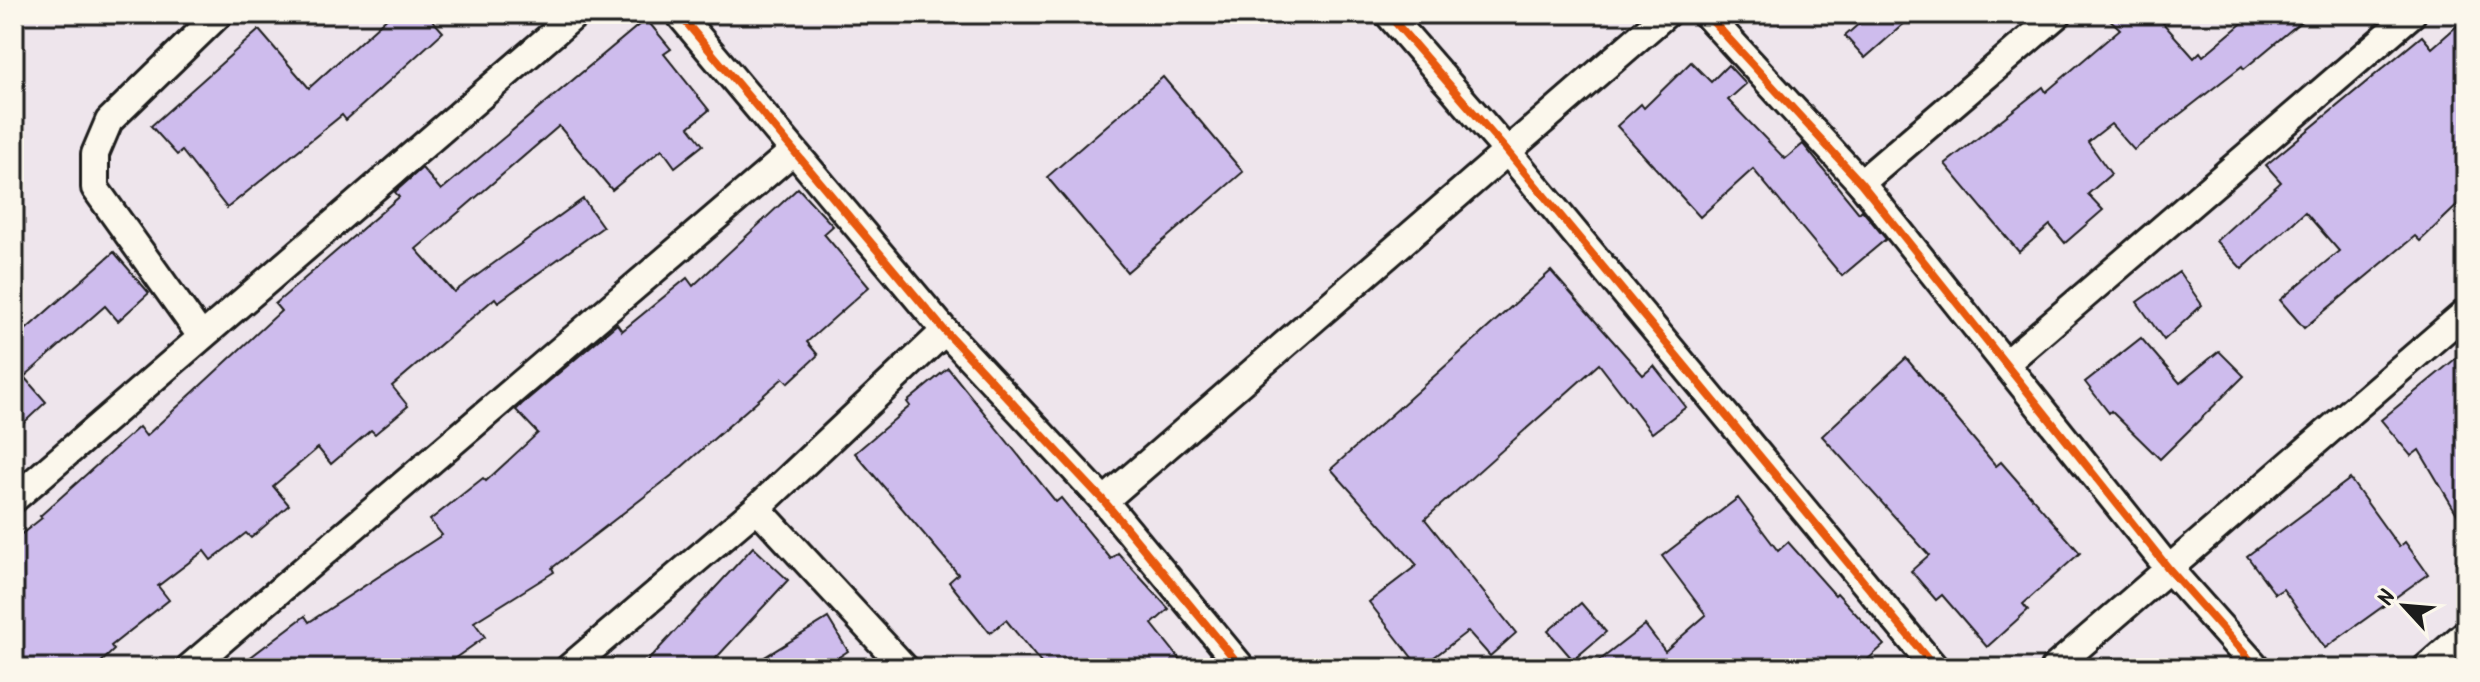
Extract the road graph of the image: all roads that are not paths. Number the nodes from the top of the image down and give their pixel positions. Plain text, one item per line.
1 (219, 14) edge
2 (576, 14) edge
3 (679, 14) edge
4 (1388, 14) edge
5 (1666, 14) edge
6 (1706, 14) edge
7 (2058, 14) edge
8 (2412, 14) edge
9 (1507, 151) junction
10 (792, 152) junction
11 (1861, 183) junction
12 (2466, 312) edge
13 (945, 331) junction
14 (201, 336) junction
15 (2005, 364) junction
16 (14, 499) edge
17 (1104, 501) junction
18 (757, 508) junction
19 (2169, 569) junction
20 (2466, 633) edge
21 (189, 668) edge
22 (569, 668) edge
23 (905, 668) edge
24 (1242, 668) edge
25 (1935, 668) edge
26 (2054, 668) edge
27 (2257, 668) edge
28 (2426, 668) edge

1 - 14 street
2 - 14 street
3 - 10 street
4 - 9 street
5 - 9 street
6 - 11 street
7 - 11 street
8 - 15 street
9 - 17 street
9 - 25 street
10 - 13 street
10 - 21 street
11 - 15 street
12 - 19 street
13 - 17 street
13 - 18 street
14 - 16 street
15 - 19 street
17 - 24 street
18 - 22 street
18 - 23 street
19 - 26 street
19 - 27 street
20 - 28 street

